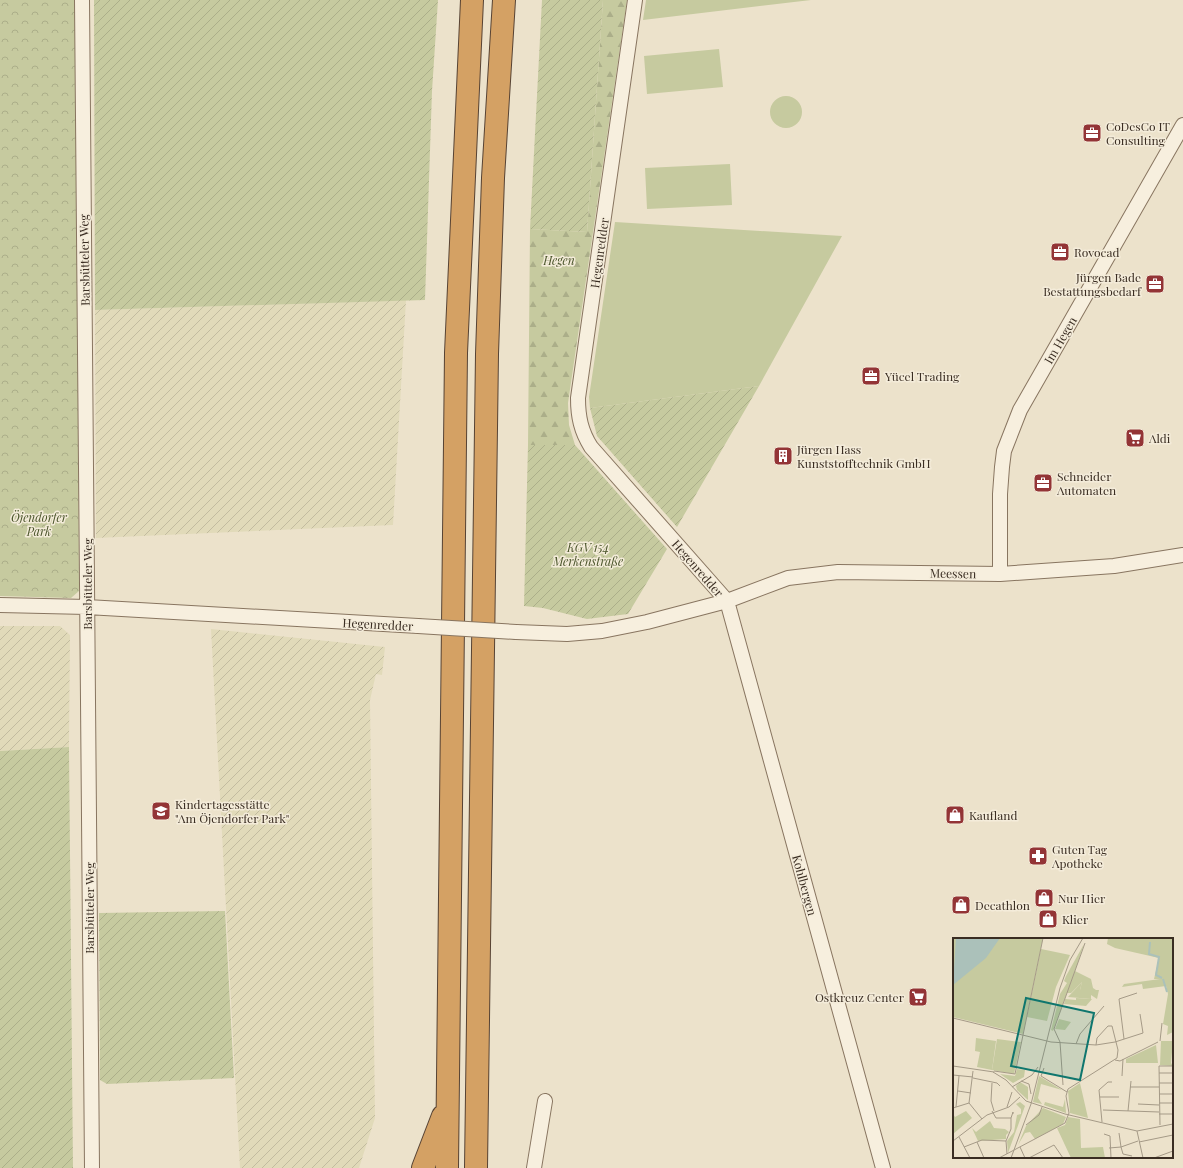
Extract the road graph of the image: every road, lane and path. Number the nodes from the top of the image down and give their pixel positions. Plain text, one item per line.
1 (82, 0) edge
2 (472, 0) edge
3 (504, 0) edge
4 (635, 0) edge
5 (1183, 125) edge
6 (1183, 555) edge
7 (1000, 574) junction
8 (727, 601) junction
9 (0, 605) edge
10 (87, 606) junction
11 (545, 1101) dead end
12 (448, 1102) junction
13 (92, 1168) edge
14 (424, 1168) edge
15 (447, 1168) edge
16 (476, 1168) edge
17 (534, 1168) edge
18 (883, 1168) edge

1 - 10 street, Barsbütteler Weg
2 - 12 highway
3 - 16 highway
4 - 8 street, Hegenredder
5 - 7 street, Im Hegen
6 - 7 street, Meessen
7 - 8 street, Meessen
8 - 10 street, Hegenredder, bridge
8 - 18 street, Kohlbergen
9 - 10 street, Hegenredder
10 - 13 street, Barsbütteler Weg
11 - 17 street
12 - 14 highway
12 - 15 highway

